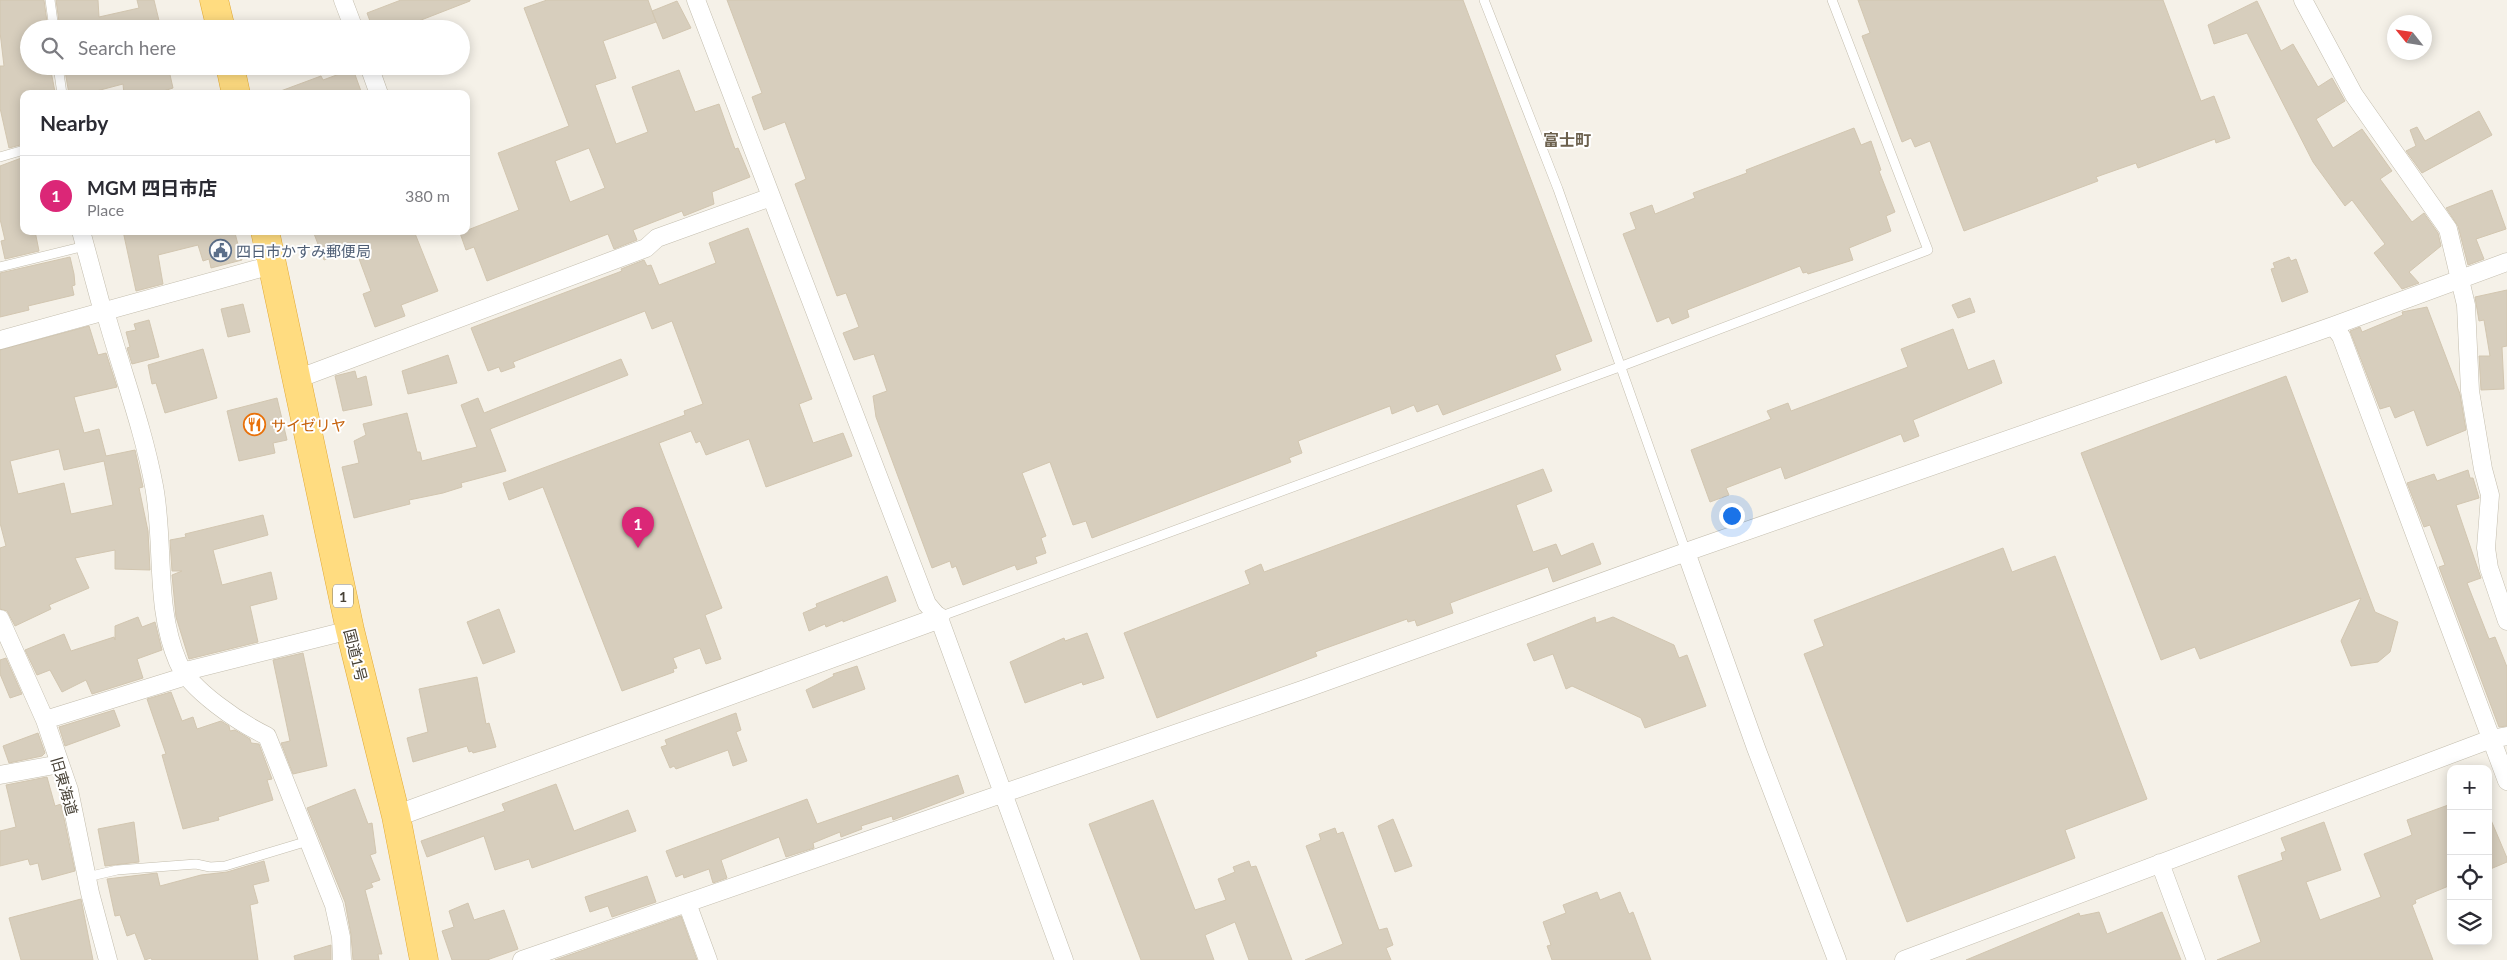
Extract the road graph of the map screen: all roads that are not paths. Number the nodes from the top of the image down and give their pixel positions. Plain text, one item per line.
1 (50, 0) edge
2 (214, 0) edge
3 (343, 0) edge
4 (696, 0) edge
5 (1484, 0) edge
6 (1832, 0) edge
7 (2303, 0) edge
8 (53, 20) edge
9 (219, 20) edge
10 (351, 20) edge
11 (59, 75) edge
12 (232, 75) edge
13 (372, 75) edge
14 (61, 90) edge
15 (235, 90) edge
16 (378, 90) edge
17 (20, 151) edge
18 (0, 157) edge
19 (771, 197) junction
20 (266, 235) edge
21 (83, 239) edge
22 (2507, 262) edge
23 (272, 265) junction
24 (0, 267) edge
25 (2459, 279) junction
26 (104, 311) junction
27 (2333, 326) junction
28 (0, 340) edge
29 (1622, 366) junction
30 (297, 378) junction
31 (1686, 552) junction
32 (939, 618) junction
33 (0, 619) edge
34 (2507, 622) edge
35 (350, 630) junction
36 (186, 675) junction
37 (44, 720) junction
38 (2499, 738) edge
39 (60, 764) junction
40 (0, 775) edge
41 (2507, 780) edge
42 (1003, 792) junction
43 (396, 816) junction
44 (308, 841) junction
45 (2160, 863) junction
46 (87, 877) junction
47 (687, 903) junction
48 (108, 960) edge
49 (342, 960) edge
50 (424, 960) edge
51 (522, 960) edge
52 (708, 960) edge
53 (1064, 960) edge
54 (1837, 960) edge
55 (1904, 960) edge
56 (2196, 960) edge

1 - 8 lane
2 - 9 highway
3 - 10 street
4 - 19 street
5 - 29 lane
6 - 29 lane
7 - 25 street
11 - 14 lane
12 - 15 highway
13 - 16 street
17 - 18 lane
19 - 30 street
19 - 32 street
20 - 23 highway, 国道1号 / 1
21 - 24 lane
21 - 26 street
22 - 25 street
23 - 26 street
23 - 30 highway, 国道1号 / 1
25 - 27 street
25 - 34 street
26 - 28 street
26 - 36 street
27 - 31 street
27 - 38 street
29 - 31 lane
29 - 32 lane
30 - 35 highway, 国道1号 / 1
31 - 42 street
31 - 54 street
32 - 42 street
32 - 43 street
33 - 37 street, 旧東海道
35 - 36 street
35 - 43 highway, 国道1号 / 1
36 - 37 street
36 - 44 street
37 - 39 street, 旧東海道
38 - 41 street
38 - 45 street
39 - 40 street
39 - 46 street, 旧東海道
42 - 47 street
42 - 53 street
43 - 50 highway, 国道1号 / 1
44 - 46 lane
44 - 49 street
45 - 55 street
45 - 56 street
46 - 48 street, 旧東海道
47 - 51 street
47 - 52 street

